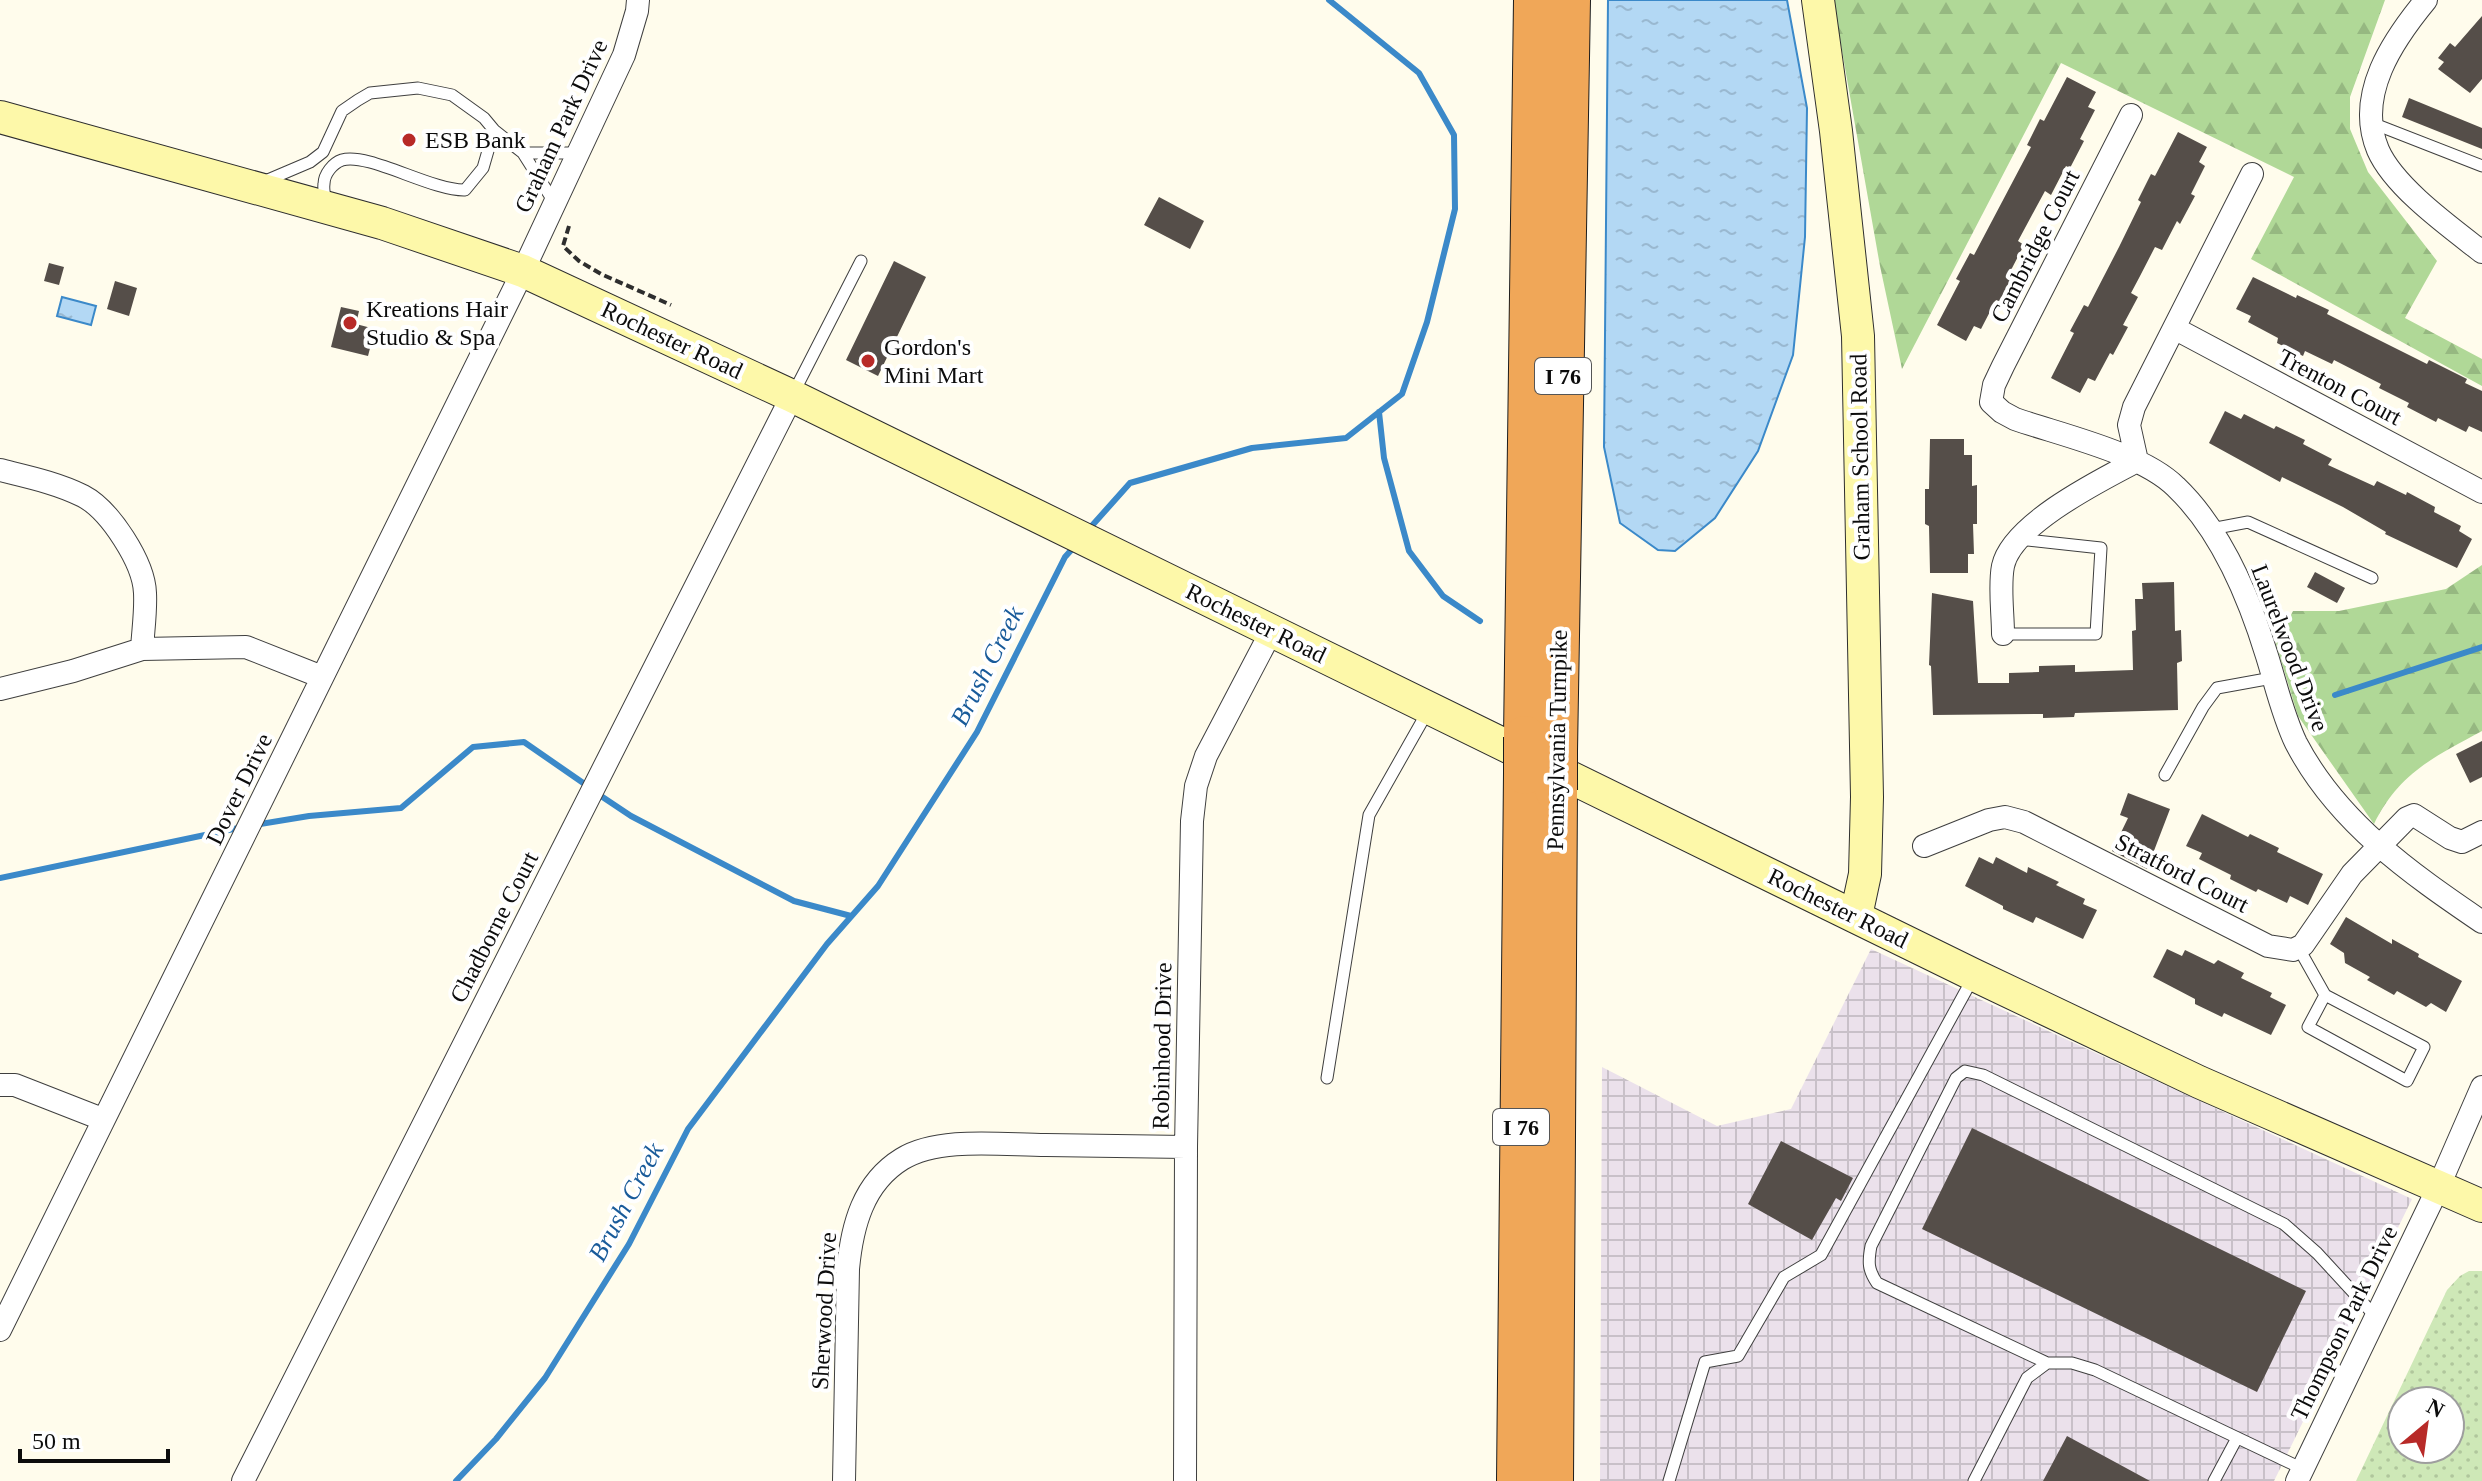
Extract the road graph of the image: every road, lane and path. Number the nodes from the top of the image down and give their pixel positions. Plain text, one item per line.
1 (638, 0) edge
2 (1535, 0) edge
3 (1569, 0) edge
4 (1818, 0) edge
5 (2426, 0) edge
6 (2131, 115) dead end
7 (0, 117) edge
8 (2372, 123) junction
9 (494, 130) junction
10 (523, 153) junction
11 (579, 153) junction
12 (2482, 166) edge
13 (2252, 174) dead end
14 (252, 187) junction
15 (326, 207) junction
16 (563, 210) junction
17 (2482, 252) edge
18 (861, 261) dead end
19 (523, 271) junction
20 (671, 305) dead end
21 (2174, 328) junction
22 (792, 396) junction
23 (1991, 402) joint
24 (2137, 461) junction
25 (0, 470) edge
26 (2482, 492) edge
27 (2210, 530) junction
28 (2018, 539) junction
29 (2372, 578) dead end
30 (1272, 630) junction
31 (2003, 634) joint
32 (142, 649) junction
33 (322, 677) junction
34 (2272, 678) junction
35 (0, 689) edge
36 (1430, 709) junction
37 (1540, 763) junction
38 (2165, 775) dead end
39 (2482, 832) edge
40 (1924, 846) dead end
41 (2379, 847) junction
42 (1856, 916) junction
43 (2482, 922) edge
44 (2298, 947) junction
45 (1974, 975) junction
46 (2325, 995) junction
47 (1327, 1078) dead end
48 (0, 1085) edge
49 (2482, 1087) edge
50 (102, 1119) junction
51 (1186, 1147) junction
52 (2438, 1188) junction
53 (2482, 1206) edge
54 (2376, 1317) junction
55 (0, 1330) edge
56 (2047, 1363) junction
57 (2237, 1438) junction
58 (2300, 1475) edge
59 (243, 1481) edge
60 (844, 1481) edge
61 (1185, 1481) edge
62 (1518, 1481) edge
63 (1552, 1481) edge
64 (1669, 1481) edge
65 (1974, 1481) edge
66 (2214, 1481) edge

1 - 11 street, Graham Park Drive
2 - 37 highway, Pennsylvania Turnpike / I 76
3 - 37 highway, Pennsylvania Turnpike / I 76
4 - 42 street, Graham School Road
5 - 8 street
6 - 23 street, Cambridge Court
7 - 14 street, Rochester Road
8 - 12 lane
8 - 17 street
9 - 10 lane
9 - 14 lane
9 - 15 lane
10 - 11 lane
10 - 16 lane
11 - 16 street, Graham Park Drive
13 - 21 street
14 - 15 street, Rochester Road
15 - 19 street, Rochester Road
16 - 19 street, Graham Park Drive
16 - 20 path
18 - 22 lane
19 - 22 street, Rochester Road
19 - 33 street, Dover Drive
21 - 24 street
21 - 26 street, Trenton Court
22 - 30 street, Rochester Road
22 - 59 street, Chadborne Court
23 - 24 street, Laurelwood Drive
24 - 27 street, Laurelwood Drive
24 - 28 street
25 - 32 street
27 - 29 lane
27 - 34 street, Laurelwood Drive
28 - 31 street
28 - 31 lane
30 - 36 street, Rochester Road
30 - 51 street, Robinhood Drive
32 - 33 street
32 - 35 street
33 - 50 street, Dover Drive
34 - 38 lane
34 - 41 street, Laurelwood Drive
36 - 42 street, Rochester Road
36 - 47 lane
37 - 62 highway, Pennsylvania Turnpike / I 76
37 - 63 highway, Pennsylvania Turnpike / I 76
39 - 41 street
40 - 44 street, Stratford Court
41 - 43 street, Laurelwood Drive
41 - 44 street
42 - 45 street, Rochester Road
44 - 46 lane
45 - 52 street, Rochester Road
45 - 64 lane
46 - 46 lane
48 - 50 street
49 - 52 street, Thompson Park Drive
50 - 55 street, Dover Drive
51 - 60 street, Sherwood Drive
51 - 61 street, Robinhood Drive
52 - 53 street, Rochester Road
52 - 54 street, Thompson Park Drive
54 - 56 lane
54 - 58 street, Thompson Park Drive
56 - 57 lane
56 - 65 lane
57 - 58 lane
57 - 66 lane

